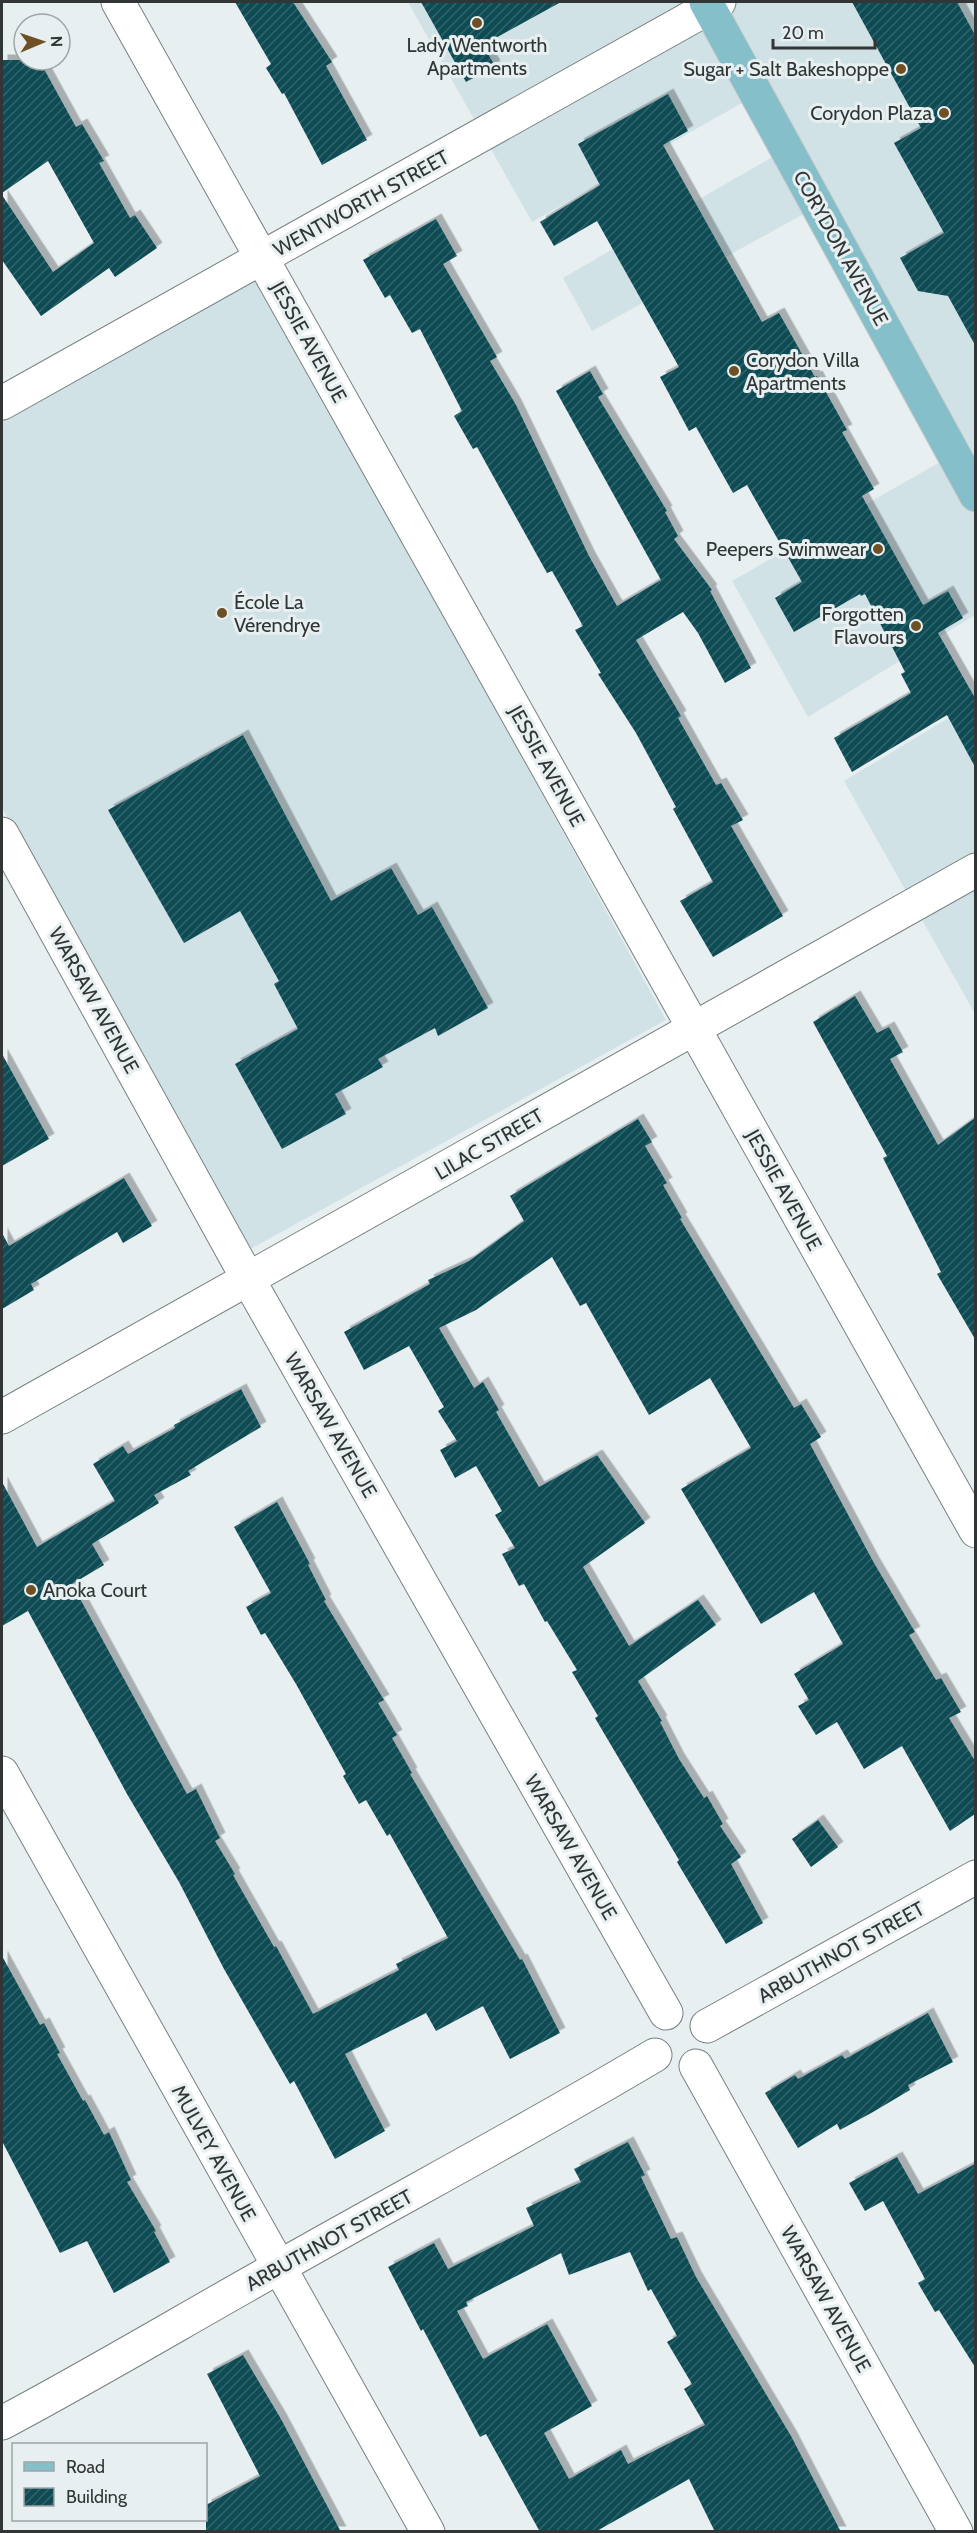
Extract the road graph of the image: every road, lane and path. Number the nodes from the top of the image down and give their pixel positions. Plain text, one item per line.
1 (118, 2) edge
2 (711, 4) edge
3 (262, 258) junction
4 (2, 403) edge
5 (975, 495) edge
6 (2, 834) edge
7 (975, 870) edge
8 (693, 1026) junction
9 (248, 1279) junction
10 (2, 1417) edge
11 (975, 1531) edge
12 (2, 1773) edge
13 (975, 1878) edge
14 (666, 2013) junction
15 (708, 2026) junction
16 (655, 2055) junction
17 (696, 2066) junction
18 (279, 2267) junction
19 (2, 2423) edge
20 (428, 2532) edge
21 (956, 2532) edge

1 - 3 street, JESSIE AVENUE
2 - 3 street, WENTWORTH STREET
2 - 5 main road, CORYDON AVENUE
3 - 4 street, WENTWORTH STREET
3 - 8 street, JESSIE AVENUE
6 - 9 street, WARSAW AVENUE
7 - 8 street, LILAC STREET
8 - 9 street, LILAC STREET
8 - 11 street, JESSIE AVENUE
9 - 10 street, LILAC STREET
9 - 14 street, WARSAW AVENUE
12 - 18 street, MULVEY AVENUE
13 - 15 street, ARBUTHNOT STREET
14 - 15 street
14 - 16 street
15 - 17 street
16 - 17 street
16 - 18 street, ARBUTHNOT STREET
17 - 21 street, WARSAW AVENUE
18 - 19 street, ARBUTHNOT STREET
18 - 20 street, MULVEY AVENUE

